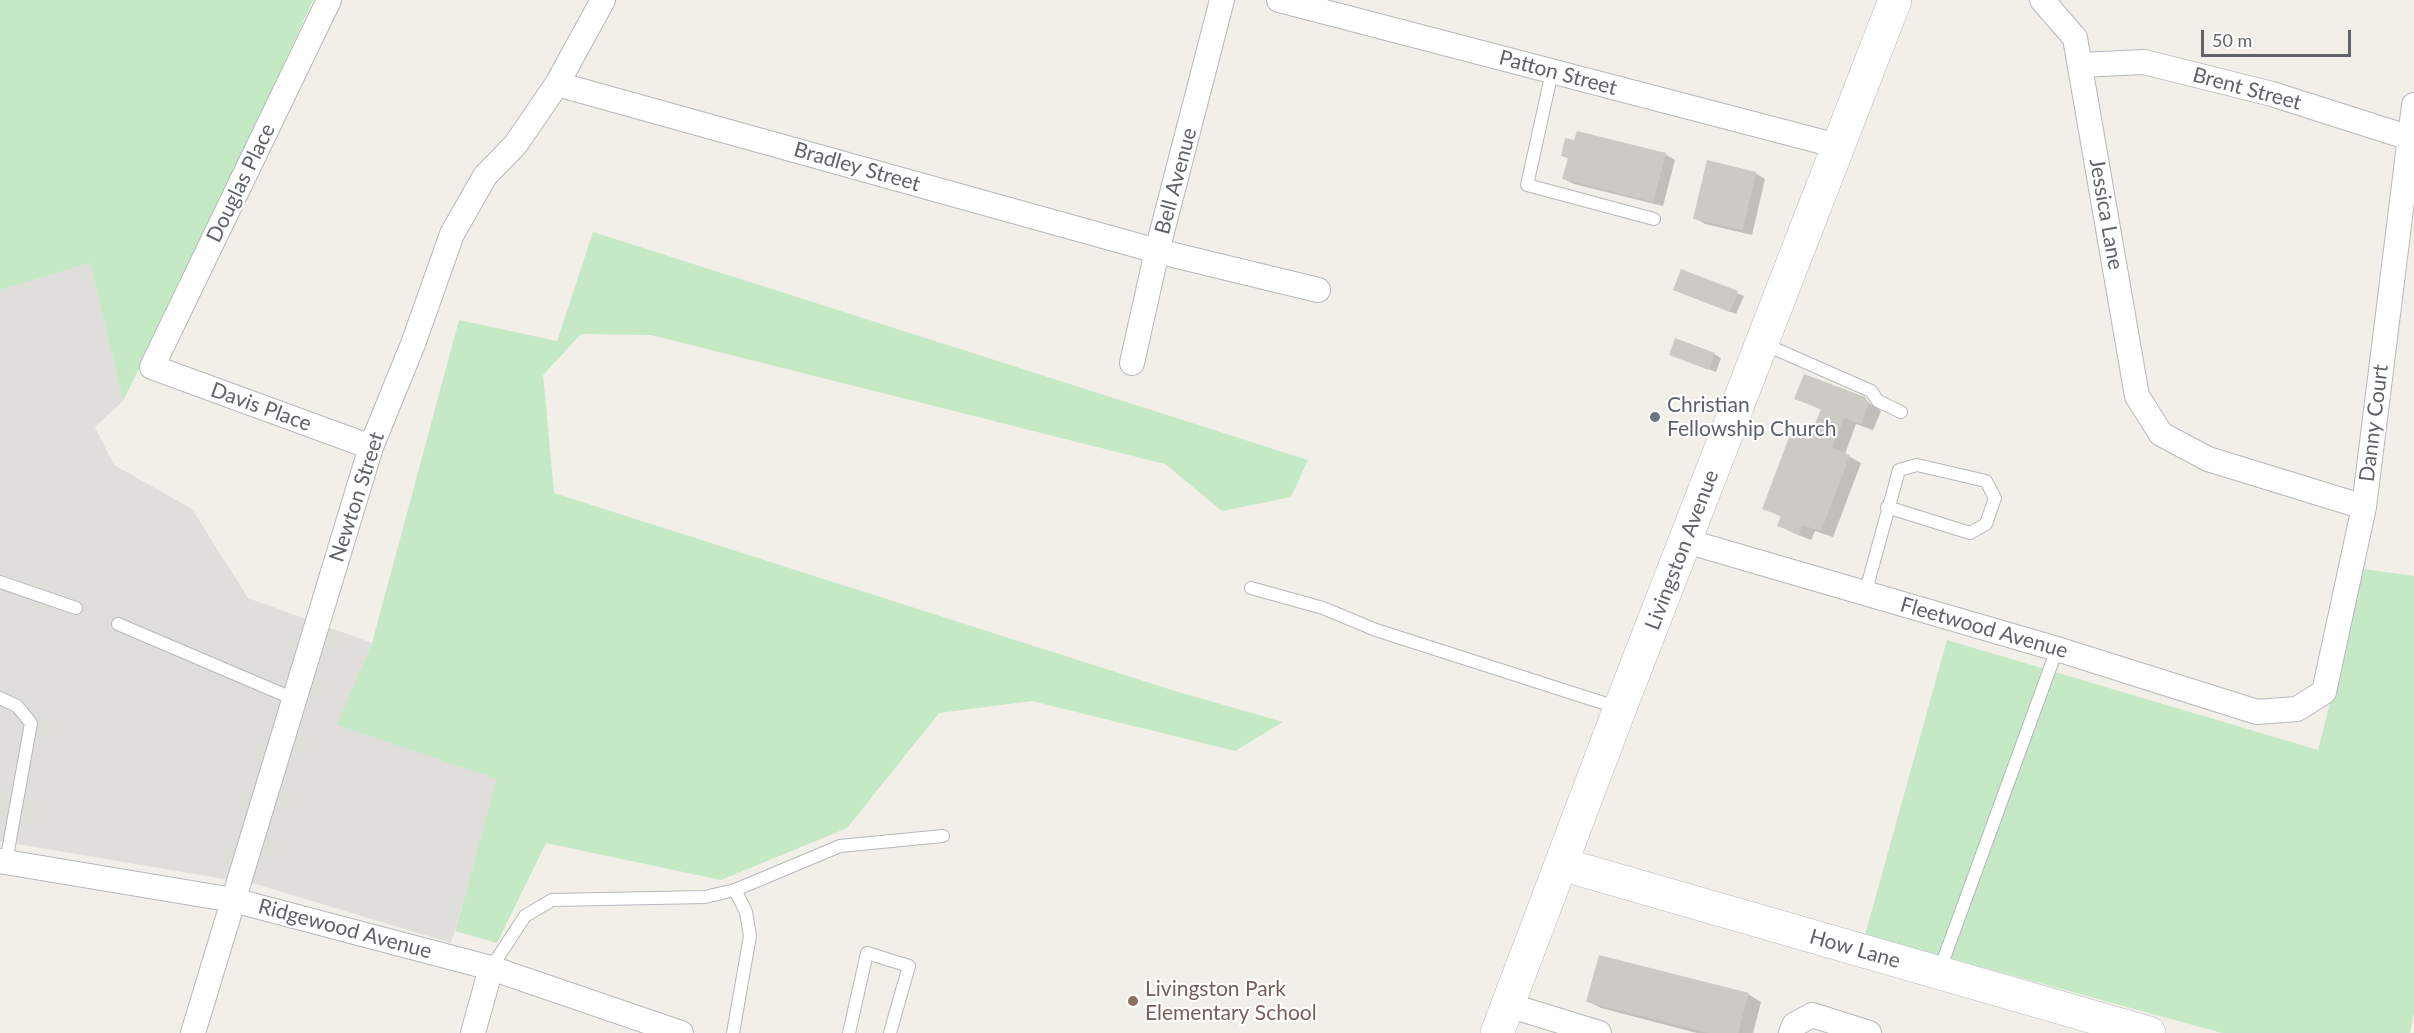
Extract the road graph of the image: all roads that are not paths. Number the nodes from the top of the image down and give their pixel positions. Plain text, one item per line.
1 (329, 0) edge
2 (603, 0) edge
3 (1222, 0) edge
4 (1279, 0) edge
5 (1895, 0) edge
6 (2042, 0) edge
7 (2080, 65) junction
8 (1552, 72) junction
9 (557, 84) junction
10 (2414, 105) edge
11 (2410, 138) junction
12 (1838, 146) junction
13 (1654, 219) dead end
14 (1157, 251) junction
15 (1318, 290) dead end
16 (1763, 343) junction
17 (1132, 363) dead end
18 (152, 367) joint
19 (1901, 412) dead end
20 (371, 447) junction
21 (1887, 507) junction
22 (2364, 507) junction
23 (1686, 541) junction
24 (0, 582) edge
25 (1251, 588) dead end
26 (1865, 594) junction
27 (76, 608) dead end
28 (118, 624) dead end
29 (2057, 649) junction
30 (0, 698) edge
31 (294, 699) junction
32 (1620, 708) junction
33 (2282, 710) joint
34 (943, 836) dead end
35 (3, 861) edge
36 (1561, 864) junction
37 (735, 890) junction
38 (233, 900) junction
39 (491, 968) junction
40 (1939, 973) junction
41 (1502, 1019) edge
42 (193, 1033) edge
43 (473, 1033) edge
44 (681, 1033) edge
45 (733, 1033) edge
46 (849, 1033) edge
47 (890, 1033) edge
48 (1599, 1033) edge
49 (1791, 1033) edge
50 (1869, 1033) edge
51 (2150, 1033) edge

1 - 18 street, Douglas Place
2 - 9 street, Newton Street
3 - 14 street, Bell Avenue
4 - 8 street, Patton Street
5 - 12 main road, Livingston Avenue
6 - 7 street, Jessica Lane
7 - 11 street, Brent Street
7 - 22 street, Jessica Lane
8 - 12 street, Patton Street
8 - 13 lane
9 - 14 street, Bradley Street
9 - 20 street, Newton Street
10 - 11 street, Danny Court
11 - 22 street, Danny Court
12 - 16 main road, Livingston Avenue
14 - 15 street, Bradley Street
14 - 17 street, Bell Avenue
16 - 19 lane
16 - 23 main road, Livingston Avenue
18 - 20 street, Davis Place
20 - 31 street, Newton Street
21 - 21 lane
21 - 26 lane
22 - 33 street, Danny Court
23 - 26 street, Fleetwood Avenue
23 - 32 main road, Livingston Avenue
24 - 27 lane
25 - 32 lane
26 - 29 street, Fleetwood Avenue
28 - 31 lane
29 - 33 street, Fleetwood Avenue
29 - 40 lane
30 - 35 lane
31 - 38 street, Newton Street
32 - 36 main road, Livingston Avenue
34 - 37 lane
35 - 38 street, Ridgewood Avenue
36 - 40 main road, How Lane
36 - 41 main road, Livingston Avenue
37 - 39 lane
37 - 45 lane
38 - 39 street, Ridgewood Avenue
38 - 42 street, Newton Street
39 - 43 street
39 - 44 street, Ridgewood Avenue
40 - 51 main road, How Lane
41 - 48 street
46 - 47 lane
49 - 50 street

